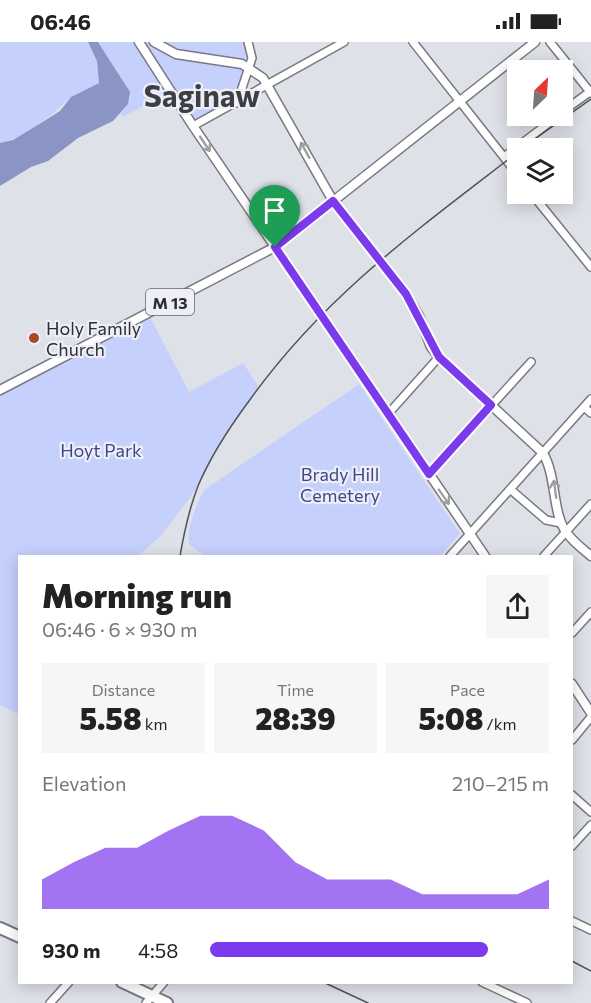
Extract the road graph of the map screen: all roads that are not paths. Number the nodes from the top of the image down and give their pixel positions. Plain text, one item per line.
1 (139, 42) edge
2 (154, 42) edge
3 (248, 42) edge
4 (344, 42) edge
5 (413, 42) edge
6 (535, 42) edge
7 (550, 42) edge
8 (249, 68) junction
9 (269, 85) junction
10 (591, 92) edge
11 (459, 102) junction
12 (237, 103) junction
13 (573, 104) edge
14 (193, 126) junction
15 (545, 126) edge
16 (504, 157) junction
17 (507, 161) edge
18 (333, 201) junction
19 (540, 204) edge
20 (275, 247) junction
21 (591, 267) edge
22 (439, 357) junction
23 (531, 362) dead end
24 (0, 390) edge
25 (591, 399) edge
26 (491, 405) junction
27 (584, 407) junction
28 (388, 414) junction
29 (591, 414) edge
30 (543, 453) junction
31 (429, 474) junction
32 (510, 489) junction
33 (591, 504) edge
34 (561, 523) junction
35 (566, 532) junction
36 (470, 534) junction
37 (451, 555) edge
38 (484, 555) edge
39 (545, 555) edge
40 (591, 556) edge
41 (591, 612) edge
42 (573, 632) edge
43 (573, 686) edge
44 (591, 715) edge
45 (573, 739) edge
46 (573, 796) edge
47 (591, 812) edge
48 (591, 825) edge
49 (573, 845) edge
50 (573, 921) edge
51 (0, 928) edge
52 (591, 930) edge
53 (18, 936) edge
54 (67, 984) edge
55 (126, 984) edge
56 (163, 984) edge
57 (486, 984) edge
58 (157, 1001) edge
59 (51, 1003) edge
60 (527, 1003) edge

1 - 14 main road
2 - 8 main road
3 - 8 street
4 - 9 street
5 - 11 street
6 - 11 main road, M 13
7 - 10 street
8 - 9 main road
8 - 12 street
9 - 12 street
18 -> 9 main road
10 - 13 street
11 - 16 street
11 - 18 main road, M 13
12 - 14 street
14 -> 20 main road
15 - 16 street
16 - 17 street
18 - 20 main road, M 13
18 - 22 main road
19 - 21 street
20 - 24 main road, M 13
20 - 28 main road
22 - 26 main road
22 - 28 street
23 - 26 street
25 - 27 street
26 - 30 main road
26 - 31 street
27 - 29 street
27 - 30 street
28 - 31 main road
30 - 32 street
34 -> 30 main road
31 -> 36 main road
32 - 34 street
32 - 36 street
33 - 35 street
34 - 35 main road
35 - 39 street
35 - 40 main road
36 - 37 street
36 - 38 main road
41 - 42 street
43 - 44 main road
44 - 45 street
46 - 47 street
48 - 49 street
50 - 52 street
51 - 53 highway
54 - 59 street
55 - 58 highway
56 - 58 street
57 - 60 street

